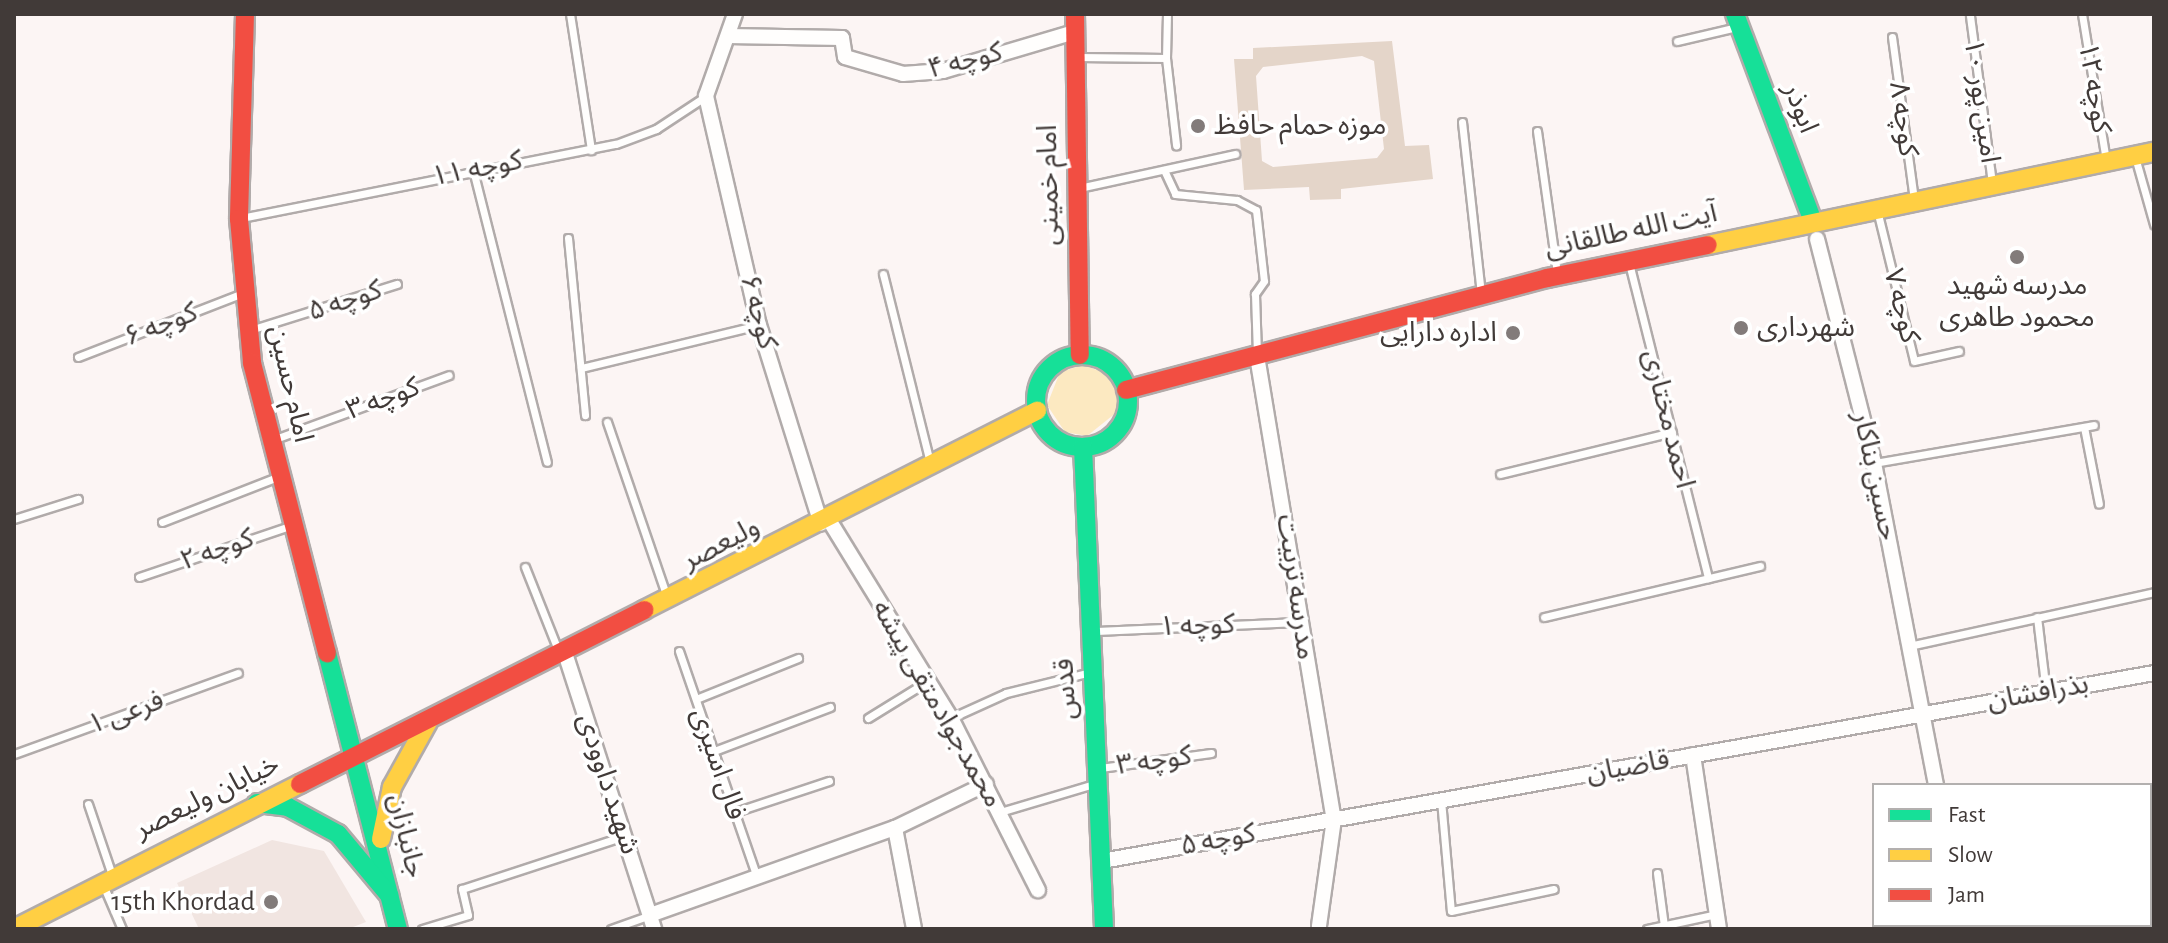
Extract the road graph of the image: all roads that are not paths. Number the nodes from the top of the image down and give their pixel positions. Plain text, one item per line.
1 (245, 14) edge
2 (570, 14) edge
3 (735, 14) edge
4 (1167, 14) edge
5 (2082, 14) edge
6 (1970, 16) dead end
7 (1737, 20) edge
8 (1075, 23) edge
9 (728, 36) junction
10 (1892, 37) dead end
11 (1677, 41) dead end
12 (1076, 57) junction
13 (1166, 58) junction
14 (706, 96) junction
15 (1462, 122) dead end
16 (1537, 131) dead end
17 (1176, 145) dead end
18 (591, 150) junction
19 (2154, 152) edge
20 (1235, 154) dead end
21 (2135, 156) junction
22 (2106, 162) junction
23 (473, 170) junction
24 (1164, 170) junction
25 (1992, 185) junction
26 (1077, 189) junction
27 (1914, 201) junction
28 (1876, 208) junction
29 (239, 219) junction
30 (2154, 224) edge
31 (1815, 230) junction
32 (568, 238) dead end
33 (1629, 260) junction
34 (883, 274) dead end
35 (1558, 276) junction
36 (397, 284) dead end
37 (243, 293) junction
38 (1481, 296) junction
39 (759, 325) junction
40 (248, 331) junction
41 (1959, 351) dead end
42 (1080, 355) junction
43 (1257, 356) junction
44 (78, 357) dead end
45 (581, 368) junction
46 (449, 375) dead end
47 (1126, 390) junction
48 (1037, 411) junction
49 (585, 415) dead end
50 (607, 422) dead end
51 (2094, 425) dead end
52 (2084, 427) junction
53 (1672, 432) junction
54 (273, 440) junction
55 (1083, 447) junction
56 (547, 462) dead end
57 (1874, 463) junction
58 (932, 468) junction
59 (1500, 474) dead end
60 (282, 475) junction
61 (78, 499) dead end
62 (2099, 504) dead end
63 (14, 519) edge
64 (162, 522) dead end
65 (825, 522) junction
66 (295, 524) junction
67 (1760, 566) dead end
68 (525, 567) dead end
69 (139, 577) dead end
70 (1708, 578) junction
71 (2154, 592) edge
72 (669, 603) junction
73 (1544, 617) dead end
74 (2037, 617) junction
75 (1302, 622) junction
76 (1091, 631) junction
77 (1907, 646) junction
78 (679, 651) dead end
79 (563, 655) junction
80 (798, 658) dead end
81 (1093, 672) junction
82 (238, 673) dead end
83 (2154, 673) edge
84 (926, 682) junction
85 (2046, 692) junction
86 (696, 699) junction
87 (830, 707) dead end
88 (1922, 714) junction
89 (868, 718) dead end
90 (951, 718) junction
91 (428, 722) junction
92 (714, 751) junction
93 (1211, 753) dead end
94 (14, 754) edge
95 (1693, 755) junction
96 (358, 756) junction
97 (1098, 776) junction
98 (829, 781) dead end
99 (1936, 783) edge
100 (986, 784) junction
101 (1441, 800) junction
102 (257, 803) junction
103 (88, 804) dead end
104 (735, 812) junction
105 (1000, 812) junction
106 (1334, 819) junction
107 (895, 828) junction
108 (624, 836) junction
109 (380, 844) junction
110 (1102, 861) junction
111 (1657, 873) dead end
112 (757, 877) junction
113 (107, 878) junction
114 (1554, 889) dead end
115 (1038, 890) dead end
116 (392, 897) junction
117 (652, 922) edge
118 (1718, 922) edge
119 (16, 923) edge
120 (1319, 926) dead end
121 (1664, 926) junction
122 (122, 929) edge
123 (398, 929) edge
124 (422, 929) edge
125 (611, 929) edge
126 (914, 929) edge
127 (1104, 929) edge
128 (1647, 929) edge

1 - 29 main road, امام حسین
2 - 18 lane
3 - 9 street
4 - 13 lane
5 - 22 lane, کوچه ۱۲
6 - 25 lane, امین پور ۱۰
7 - 11 lane
7 - 31 main road, ابوذر
8 - 9 street, کوچه ۴
8 - 12 main road, امام خمینی
9 - 14 street
10 - 27 lane, کوچه ۸
12 - 13 lane
12 - 26 main road, امام خمینی
13 - 17 lane
14 - 18 lane, کوچه ۱۱
14 - 39 street, ۶ کوچه
15 - 38 lane
16 - 35 lane
18 - 23 lane, کوچه ۱۱
19 - 21 main road, آیت الله طالقانی
20 - 24 lane
21 - 22 main road, آیت الله طالقانی
21 - 30 lane
22 - 25 main road, آیت الله طالقانی
23 - 29 lane, کوچه ۱۱
23 - 56 lane
24 - 26 lane
24 - 43 lane
25 - 27 main road, آیت الله طالقانی
26 - 42 main road, امام خمینی
27 - 28 main road, آیت الله طالقانی
28 - 31 main road, آیت الله طالقانی
28 - 41 lane, کوچه ۷
29 - 37 main road, امام حسین
31 - 33 main road, آیت الله طالقانی
31 - 57 street, حسین بناکار
32 - 45 lane
33 - 35 main road, آیت الله طالقانی
33 - 53 lane, احمد مختاری
34 - 58 lane
35 - 38 main road, آیت الله طالقانی
36 - 40 lane, کوچه ۵
37 - 40 main road, امام حسین
37 - 44 lane, کوچه ۶
38 - 43 main road, آیت الله طالقانی
39 - 45 lane
39 - 65 street, ۶ کوچه
40 - 54 main road, امام حسین
42 - 47 main road
42 - 48 main road
43 - 47 main road, آیت الله طالقانی
43 - 75 street, مدرسه تربیت
45 - 49 lane
46 - 54 lane, کوچه ۳
47 - 55 main road
48 - 55 main road
48 - 58 main road, ولیعصر
50 - 72 lane
51 - 52 lane
52 - 57 lane
52 - 62 lane
53 - 59 lane
53 - 70 lane, احمد مختاری
54 - 60 main road, امام حسین
55 - 76 main road, قدس
57 - 77 street, حسین بناکار
58 - 65 main road, ولیعصر
60 - 64 lane
60 - 66 main road, امام حسین
61 - 63 lane
65 - 72 main road, ولیعصر
65 - 84 street, محمدجوادمتقی پیشه
66 - 69 lane, کوچه ۲
66 - 96 main road, امام حسین
67 - 70 lane
68 - 79 lane
70 - 73 lane
71 - 74 lane
72 - 79 main road, ولیعصر
74 - 77 lane
74 - 85 lane
75 - 76 lane, کوچه ۱
75 - 106 street, مدرسه تربیت
76 - 81 main road, قدس
77 - 88 street, حسین بناکار
78 - 86 lane, فال اسیری
79 - 91 main road, ولیعصر
79 - 108 street, شهید داوودی
80 - 86 lane
81 - 90 lane
81 - 97 main road, قدس
82 - 94 lane, فرعی ۱
83 - 85 street, بذرافشان
84 - 89 lane
84 - 90 street, محمدجوادمتقی پیشه
85 - 88 street, بذرافشان
86 - 92 lane, فال اسیری
87 - 92 lane
88 - 95 street, قاضیان
88 - 99 street, حسین بناکار
90 - 100 street, محمدجوادمتقی پیشه
91 - 96 main road, خیابان ولیعصر
91 - 109 main road
92 - 104 lane, فال اسیری
93 - 97 lane, کوچه ۳
95 - 101 street, قاضیان
95 - 118 street
96 - 102 main road, خیابان ولیعصر
96 - 109 main road, جانبازان
97 - 105 lane
97 - 110 main road, قدس
98 - 104 lane
100 - 105 street, محمدجوادمتقی پیشه
100 - 107 street
101 - 106 street, قاضیان
101 - 114 lane
102 - 113 main road, خیابان ولیعصر
102 - 116 main road
103 - 113 lane
104 - 112 lane, فال اسیری
105 - 115 street, محمدجوادمتقی پیشه
106 - 110 street, کوچه ۵
106 - 120 street, مدرسه تربیت
107 - 112 street
107 - 126 street
108 - 117 street, شهید داوودی
108 - 124 lane
109 - 116 main road, جانبازان
110 - 127 main road, قدس
111 - 121 lane
112 - 117 street
113 - 119 main road, خیابان ولیعصر
113 - 122 lane
116 - 123 main road, جانبازان
117 - 125 lane
118 - 121 lane
121 - 128 lane

